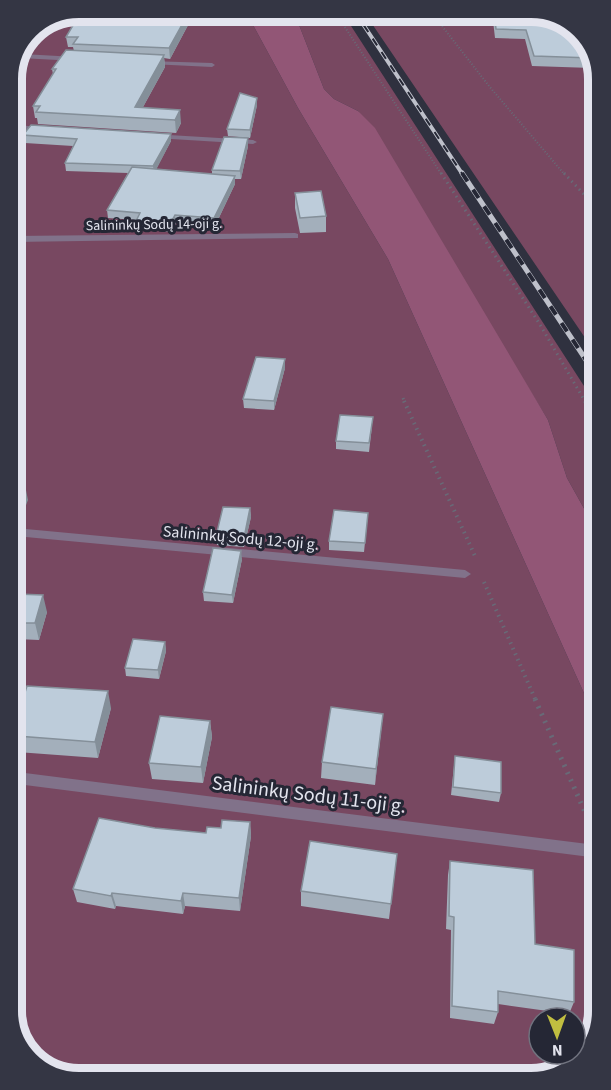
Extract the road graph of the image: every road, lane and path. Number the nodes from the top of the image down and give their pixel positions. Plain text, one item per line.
1 (342, 23) edge
2 (439, 23) edge
3 (27, 56) edge
4 (80, 59) edge
5 (140, 62) edge
6 (212, 65) dead end
7 (23, 128) edge
8 (58, 130) edge
9 (150, 135) edge
10 (253, 142) dead end
11 (588, 199) edge
12 (295, 236) dead end
13 (23, 239) edge
14 (403, 398) dead end
15 (588, 406) edge
16 (23, 533) edge
17 (465, 574) junction
18 (22, 779) edge
19 (588, 817) edge
20 (588, 851) edge

1 - 15 path
2 - 11 path
3 - 4 street
5 - 6 street
7 - 8 street
9 - 10 street
12 - 13 street, Salininkų Sodų 14-oji g.
14 - 17 path
16 - 17 street, Salininkų Sodų 12-oji g.
17 - 19 path
18 - 20 street, Salininkų Sodų 11-oji g.

